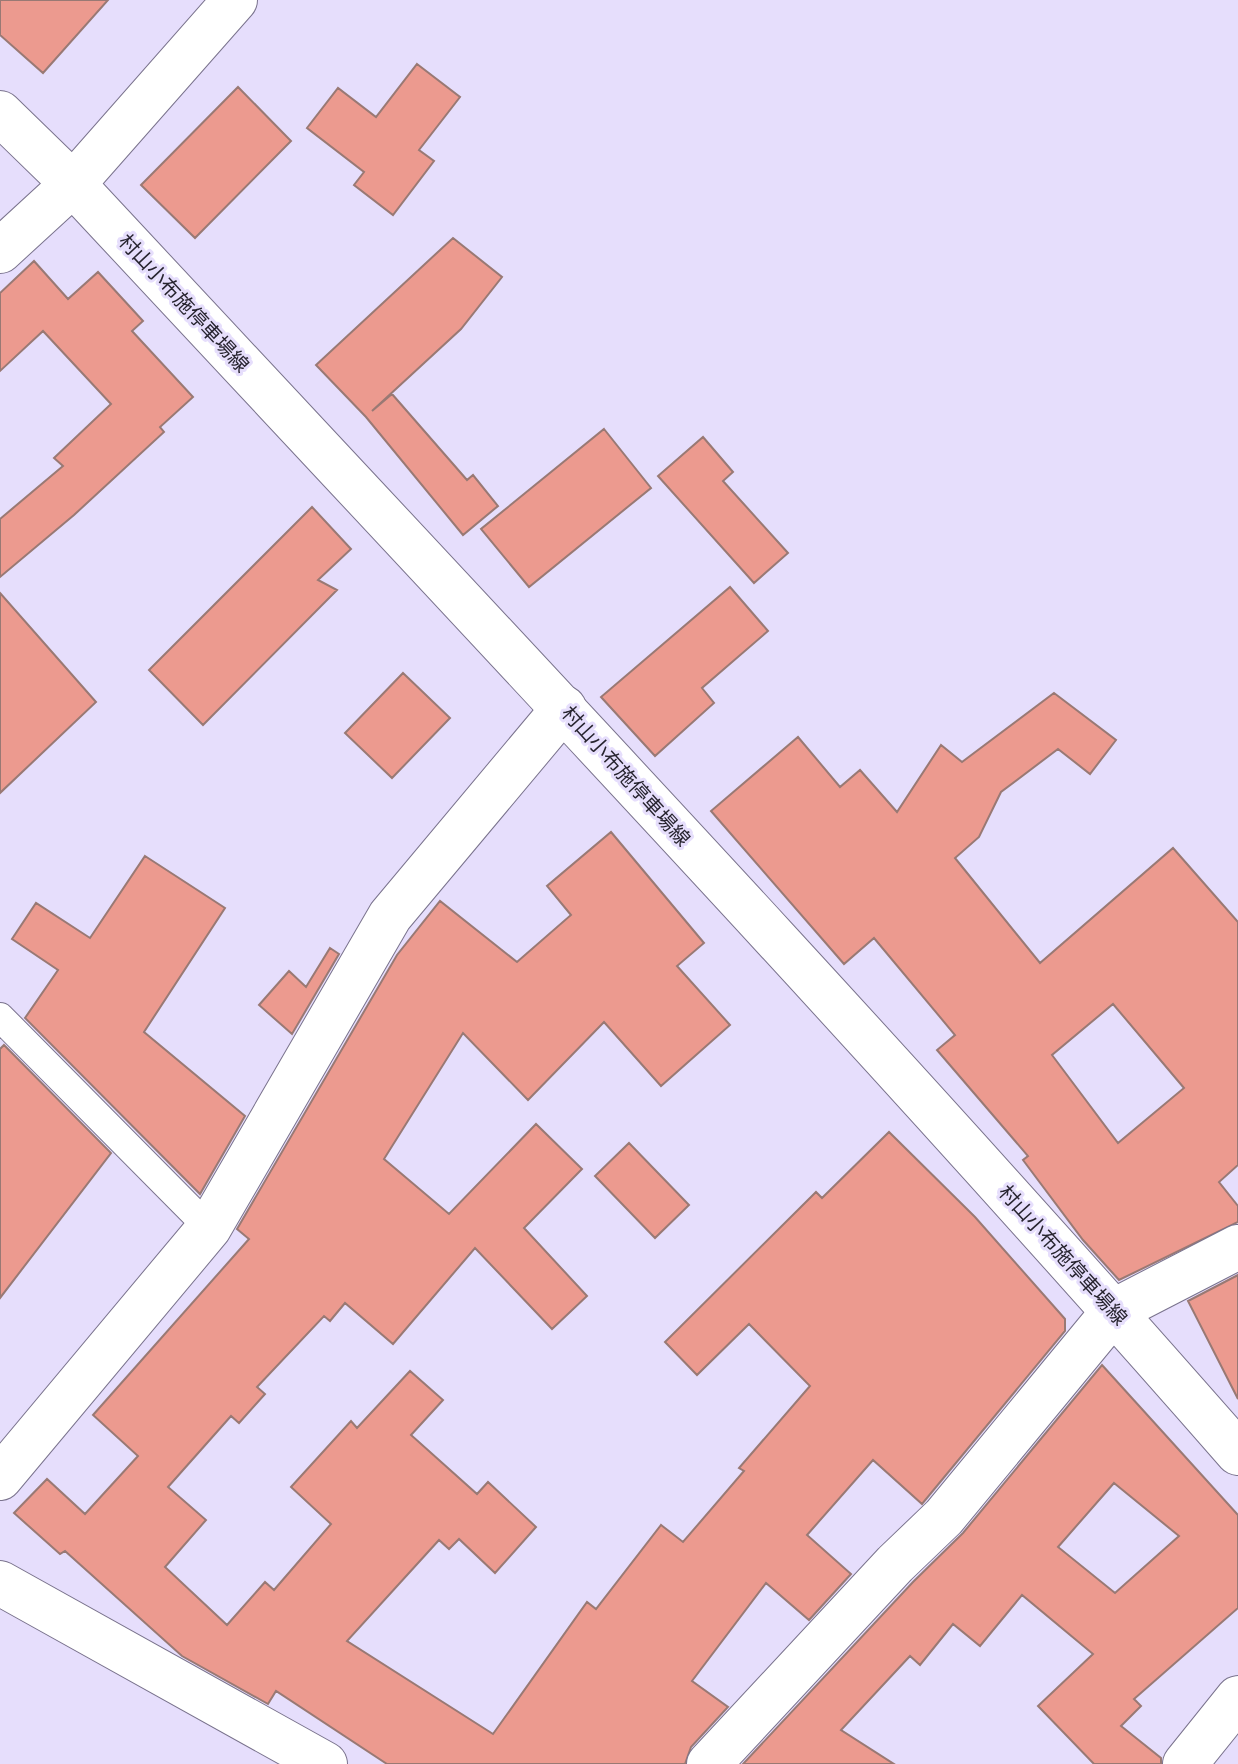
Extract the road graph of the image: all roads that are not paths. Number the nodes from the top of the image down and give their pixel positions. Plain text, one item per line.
1 (235, 0) edge
2 (0, 113) edge
3 (73, 184) junction
4 (0, 251) edge
5 (564, 708) junction
6 (0, 1017) edge
7 (209, 1228) junction
8 (1238, 1247) edge
9 (1114, 1311) junction
10 (1238, 1453) edge
11 (0, 1478) edge
12 (0, 1583) edge
13 (1238, 1698) edge
14 (325, 1764) edge
15 (709, 1764) edge
16 (1185, 1764) edge

1 - 3 street
2 - 3 street, 村山小布施停車場線
3 - 4 street
3 - 5 street, 村山小布施停車場線
5 - 7 street
5 - 9 street, 村山小布施停車場線
6 - 7 lane
7 - 11 street
8 - 9 street
9 - 10 street, 村山小布施停車場線
9 - 15 street
12 - 14 street
13 - 16 street

